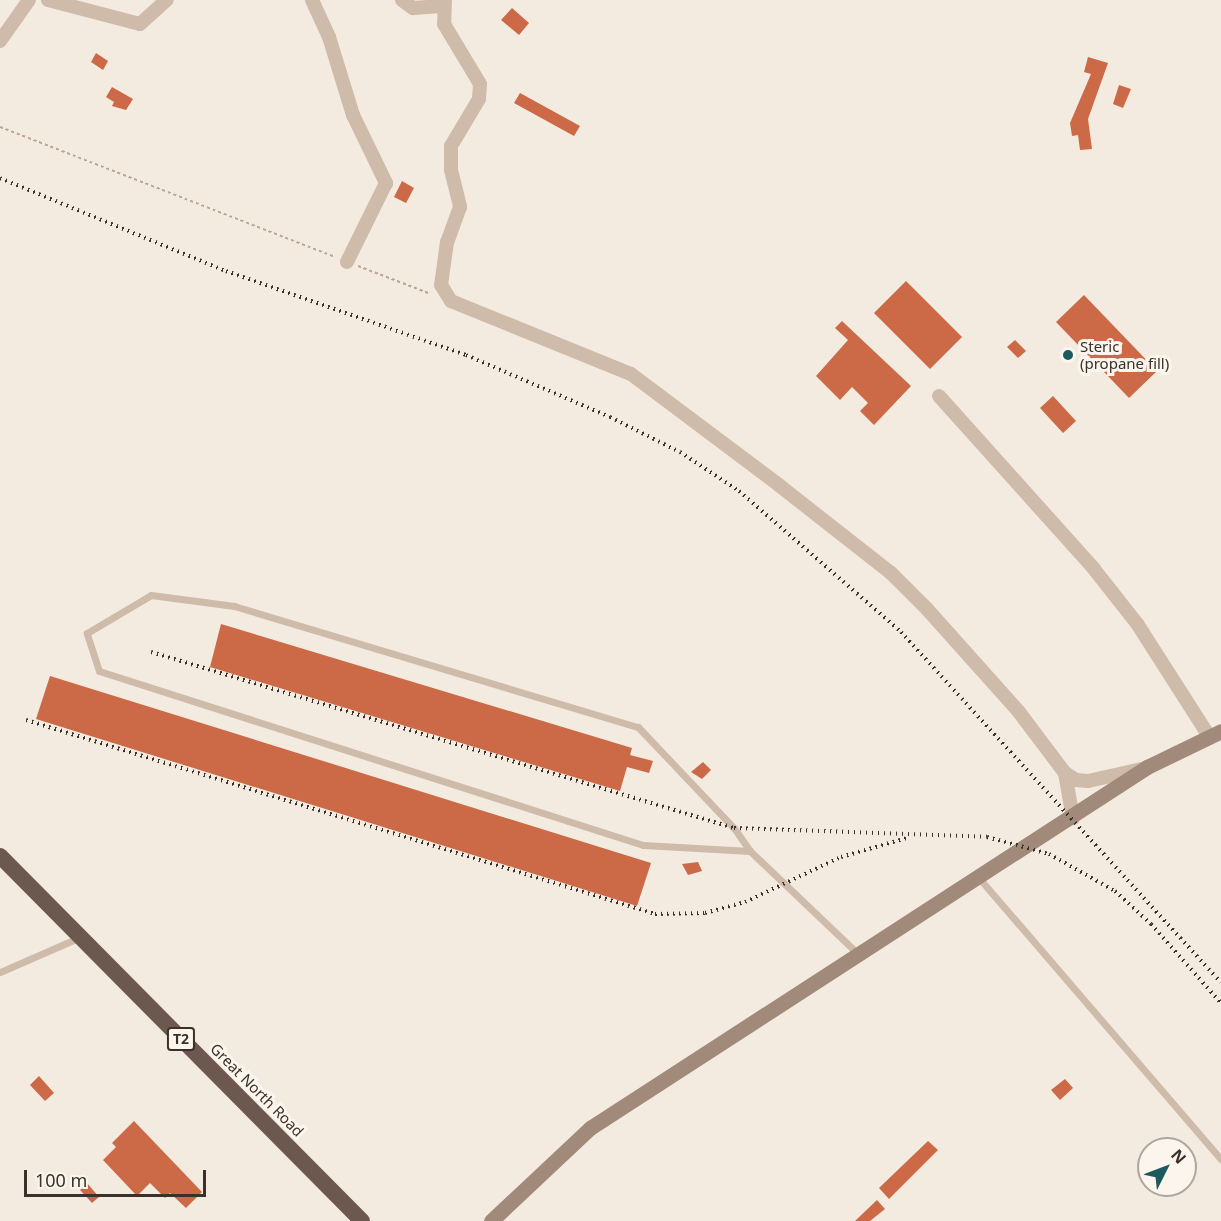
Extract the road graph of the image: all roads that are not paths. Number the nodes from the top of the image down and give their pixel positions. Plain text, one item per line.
1 (28, 0) edge
2 (48, 0) edge
3 (167, 0) edge
4 (312, 0) edge
5 (402, 0) edge
6 (444, 3) edge
7 (0, 41) edge
8 (347, 262) road end
9 (939, 396) dead end
10 (1215, 733) edge
11 (1147, 768) junction
12 (1065, 773) junction
13 (1073, 818) junction
14 (750, 851) junction
15 (0, 856) edge
16 (980, 878) junction
17 (80, 937) junction
18 (860, 956) junction
19 (0, 972) edge
20 (1221, 1159) edge
21 (362, 1221) edge
22 (491, 1221) edge

1 - 7 street
2 - 3 street
4 - 8 street
5 - 6 street
6 - 12 street
9 - 10 street
10 - 11 main road
11 - 12 street
11 - 13 main road
12 - 13 street
13 - 16 main road
14 - 14 lane
14 - 18 lane
15 - 17 highway, Great North Road / T2
16 - 18 main road
16 - 20 lane
17 - 19 lane
17 - 21 highway, Great North Road / T2
18 - 22 main road

